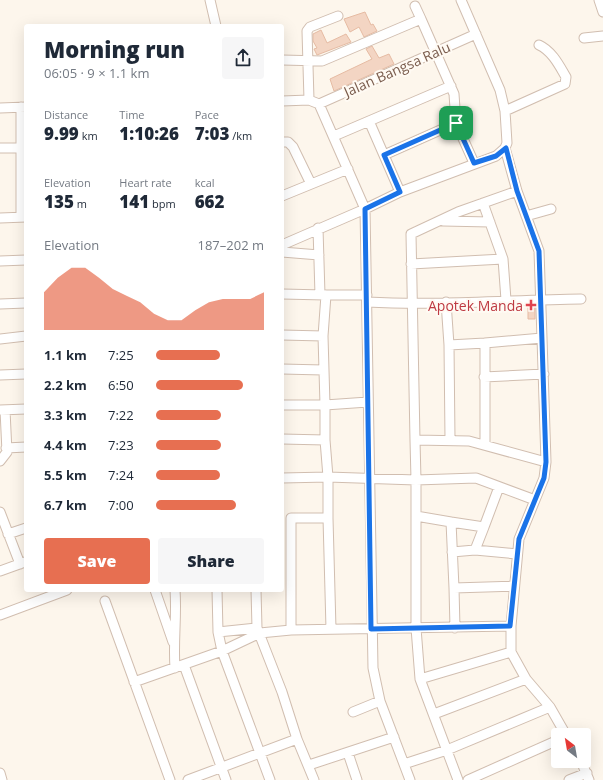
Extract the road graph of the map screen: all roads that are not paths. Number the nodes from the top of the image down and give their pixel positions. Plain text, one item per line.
1 (210, 0) edge
2 (461, 0) edge
3 (599, 0) edge
4 (415, 6) dead end
5 (603, 12) edge
6 (338, 16) dead end
7 (421, 19) junction
8 (216, 24) edge
9 (476, 34) junction
10 (603, 36) edge
11 (584, 38) dead end
12 (539, 45) dead end
13 (435, 52) junction
14 (284, 60) edge
15 (308, 61) junction
16 (451, 86) junction
17 (309, 100) junction
18 (284, 101) edge
19 (318, 104) junction
20 (24, 107) edge
21 (0, 108) edge
22 (505, 111) junction
23 (369, 121) junction
24 (456, 123) junction
25 (334, 136) junction
26 (284, 142) edge
27 (0, 148) edge
28 (20, 148) junction
29 (506, 148) junction
30 (384, 155) junction
31 (474, 163) junction
32 (348, 169) junction
33 (23, 180) edge
34 (311, 184) junction
35 (517, 191) junction
36 (400, 192) junction
37 (284, 195) edge
38 (483, 202) junction
39 (365, 209) junction
40 (551, 210) dead end
41 (526, 216) junction
42 (23, 217) edge
43 (0, 218) edge
44 (440, 221) junction
45 (490, 222) junction
46 (318, 228) junction
47 (284, 244) edge
48 (284, 252) edge
49 (319, 255) junction
50 (503, 259) junction
51 (0, 260) edge
52 (24, 260) edge
53 (411, 264) junction
54 (284, 294) edge
55 (323, 295) junction
56 (367, 299) junction
57 (581, 299) dead end
58 (506, 300) junction
59 (541, 300) junction
60 (446, 302) junction
61 (24, 303) edge
62 (0, 304) edge
63 (411, 305) junction
64 (284, 335) edge
65 (24, 336) edge
66 (323, 336) junction
67 (0, 338) edge
68 (542, 338) junction
69 (485, 343) junction
70 (449, 345) junction
71 (284, 369) edge
72 (323, 370) junction
73 (24, 374) edge
74 (544, 374) junction
75 (0, 375) edge
76 (484, 377) junction
77 (368, 402) junction
78 (284, 405) edge
79 (325, 405) junction
80 (24, 408) edge
81 (2, 410) edge
82 (450, 439) junction
83 (284, 440) edge
84 (325, 440) junction
85 (415, 440) junction
86 (485, 445) junction
87 (24, 447) edge
88 (6, 448) junction
89 (0, 461) edge
90 (546, 462) junction
91 (328, 477) junction
92 (284, 478) edge
93 (369, 479) junction
94 (416, 480) junction
95 (499, 487) junction
96 (535, 500) junction
97 (0, 512) edge
98 (416, 516) junction
99 (286, 518) edge
100 (328, 518) junction
101 (452, 522) junction
102 (484, 527) junction
103 (24, 529) edge
104 (8, 534) junction
105 (475, 550) junction
106 (452, 552) junction
107 (517, 554) junction
108 (23, 563) edge
109 (0, 571) edge
110 (514, 586) junction
111 (454, 588) junction
112 (62, 592) edge
113 (156, 592) edge
114 (175, 592) edge
115 (217, 592) edge
116 (256, 592) edge
117 (105, 601) dead end
118 (0, 615) edge
119 (510, 626) junction
120 (416, 628) junction
121 (455, 628) junction
122 (331, 629) junction
123 (371, 629) junction
124 (292, 630) junction
125 (258, 631) junction
126 (218, 632) junction
127 (173, 644) junction
128 (222, 651) junction
129 (511, 652) junction
130 (184, 665) junction
131 (175, 668) junction
132 (420, 678) junction
133 (526, 679) junction
134 (134, 682) junction
135 (380, 702) junction
136 (550, 708) junction
137 (353, 712) dead end
138 (434, 714) junction
139 (562, 728) edge
140 (394, 737) junction
141 (297, 739) junction
142 (551, 743) edge
143 (447, 750) junction
144 (260, 753) junction
145 (348, 753) junction
146 (404, 764) junction
147 (309, 765) junction
148 (221, 768) junction
149 (0, 773) edge
150 (588, 777) edge
151 (2, 780) edge
152 (170, 780) edge
153 (188, 780) edge
154 (226, 780) edge
155 (270, 780) edge
156 (314, 780) edge
157 (357, 780) edge
158 (410, 780) edge
159 (458, 780) edge
160 (468, 780) edge
161 (569, 780) edge

1 - 8 street
2 - 9 street
3 - 5 street
4 - 7 street
6 - 15 street
7 - 13 street
7 - 15 street
9 - 13 street, Jalan Bangsa Ralu
9 - 22 street
10 - 11 street
12 - 22 street
13 - 16 street
13 - 19 street, Jalan Bangsa Ralu
14 - 15 street
15 - 17 street
16 - 23 street
16 - 24 street
17 - 18 street
17 - 19 street
19 - 25 street
20 - 21 street
20 - 28 street
22 - 29 street
23 - 25 street
23 - 30 street
24 - 30 street
24 - 31 street
25 - 32 street
26 - 34 street
27 - 28 street
28 - 33 street
29 - 31 street
29 - 35 street
30 - 36 street
31 - 36 street
32 - 34 street
32 - 39 street
33 - 42 street
34 - 37 street
35 - 38 street
35 - 41 street
36 - 39 street
38 - 44 street
38 - 45 street
39 - 46 street
39 - 56 street
40 - 41 street
41 - 59 street
42 - 43 street
44 - 45 street
44 - 53 street
45 - 50 street
46 - 47 street
46 - 49 street
48 - 49 street
49 - 55 street
50 - 53 street
50 - 58 street
51 - 52 street
53 - 63 street
54 - 55 street
55 - 56 street
55 - 66 street
56 - 63 street
56 - 77 street
57 - 59 street
58 - 59 street
58 - 60 street
59 - 68 street
60 - 63 street
60 - 70 street
61 - 62 street
63 - 85 street
64 - 66 street
65 - 67 street
66 - 72 street
68 - 69 street
68 - 74 street
69 - 70 street
69 - 76 street
70 - 82 street
71 - 72 street
72 - 79 street
73 - 75 street
74 - 76 street
74 - 90 street
76 - 86 street
77 - 79 street
77 - 93 street
78 - 79 street
79 - 84 street
80 - 81 street
81 - 88 street
82 - 85 street
82 - 86 street
83 - 84 street
84 - 91 street
85 - 94 street
86 - 90 street
87 - 88 street
88 - 89 street
90 - 96 street
91 - 92 street
91 - 93 street
91 - 100 street
93 - 94 street
93 - 123 street
94 - 95 street
94 - 98 street
95 - 96 street
95 - 102 street
96 - 107 street
97 - 104 street
98 - 101 street
98 - 120 street
99 - 100 street
99 - 124 street
100 - 122 street
101 - 102 street
101 - 106 street
102 - 105 street
103 - 104 street
104 - 108 street
105 - 106 street
105 - 107 street
106 - 111 street
107 - 110 street
108 - 109 street
110 - 111 street
110 - 119 street
111 - 121 street
112 - 118 street
113 - 127 street
114 - 127 street
115 - 126 street
116 - 125 street
117 - 134 street
119 - 121 street
119 - 129 street
120 - 121 street
120 - 123 street
120 - 132 street
122 - 123 street
122 - 124 street
123 - 135 street
124 - 125 street
125 - 126 street
125 - 128 street
125 - 141 street
126 - 128 street
127 - 131 street
128 - 130 street
128 - 144 street
129 - 132 street
129 - 133 street
130 - 131 street
130 - 148 street
131 - 134 street
132 - 138 street
133 - 136 street
133 - 138 street
134 - 152 street
135 - 137 street
135 - 140 street
136 - 139 street
136 - 143 street
138 - 143 street
140 - 145 street
140 - 146 street
141 - 144 street
141 - 147 street
142 - 160 street
143 - 146 street
143 - 159 street
144 - 148 street
144 - 155 street
145 - 147 street
145 - 157 street
146 - 158 street
147 - 156 street
148 - 153 street
148 - 154 street
149 - 151 street
150 - 161 street

